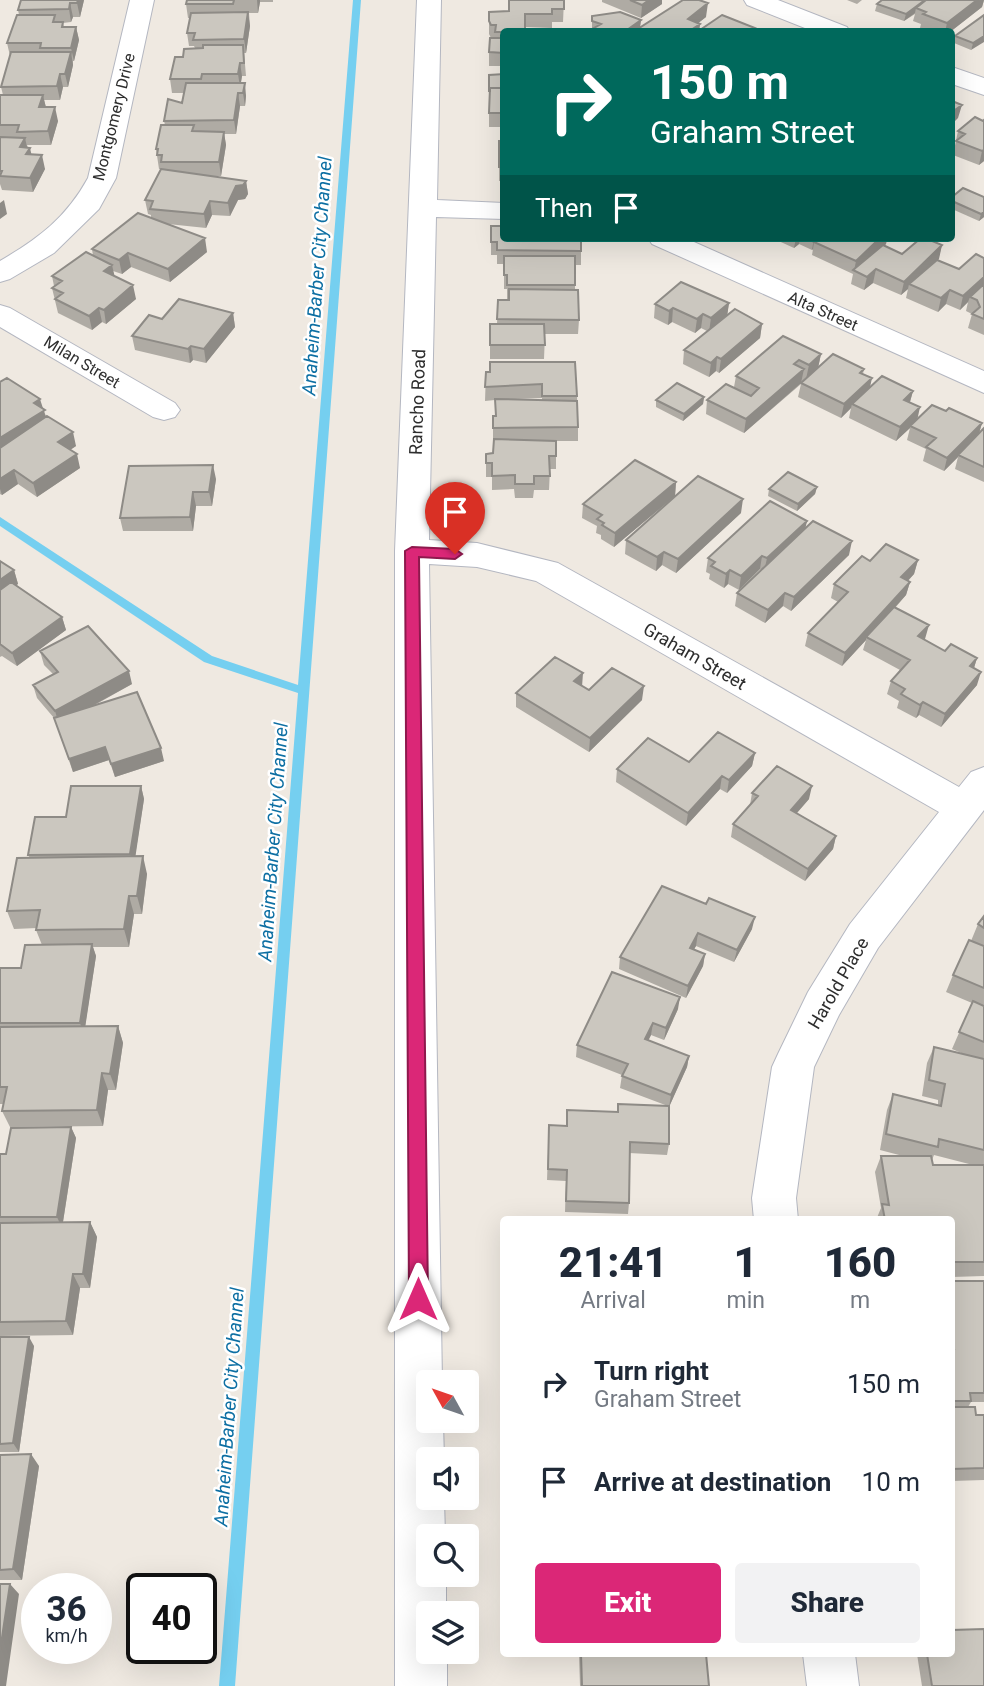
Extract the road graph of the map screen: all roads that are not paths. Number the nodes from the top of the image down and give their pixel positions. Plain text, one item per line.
1 (142, 0) edge
2 (429, 0) edge
3 (756, 0) edge
4 (828, 28) edge
5 (955, 76) edge
6 (984, 87) edge
7 (423, 208) junction
8 (500, 211) edge
9 (671, 242) edge
10 (0, 273) edge
11 (0, 314) edge
12 (984, 383) edge
13 (164, 410) dead end
14 (412, 551) junction
15 (973, 794) edge
16 (776, 1216) edge
17 (829, 1657) edge
18 (421, 1686) edge
19 (833, 1686) edge

1 - 10 street, Montgomery Drive
2 - 7 street, Rancho Road
3 - 4 street
5 - 6 street
7 - 8 street
7 - 14 street, Rancho Road
9 - 12 street, Alta Street
11 - 13 street, Milan Street
14 - 15 street, Graham Street
14 - 18 street, Rancho Road
15 - 16 street, Harold Place
17 - 19 street

